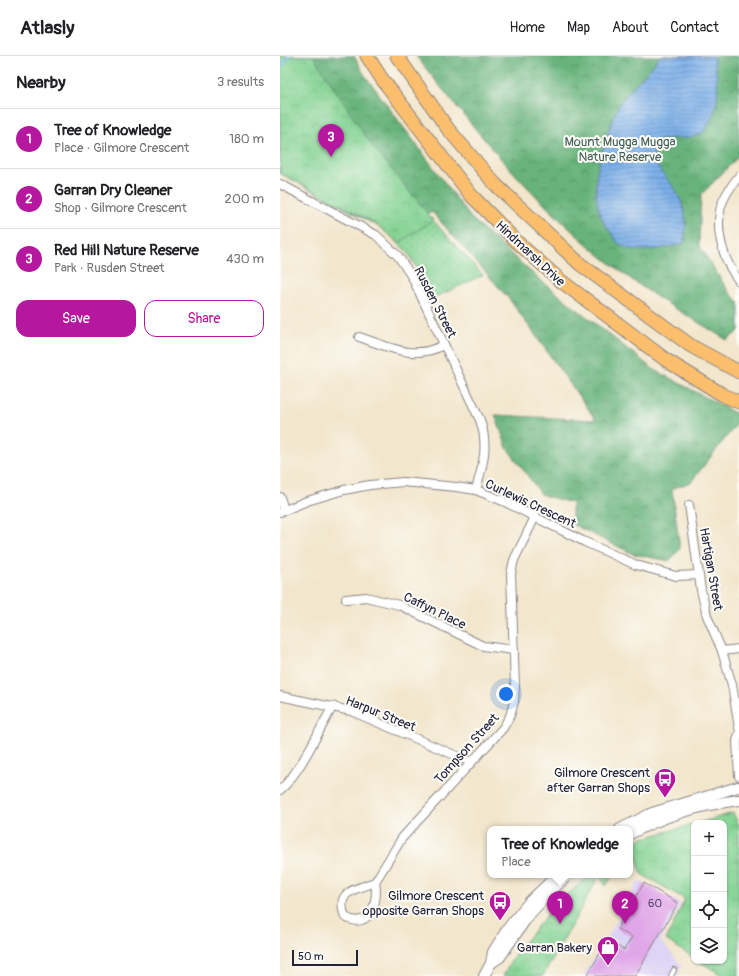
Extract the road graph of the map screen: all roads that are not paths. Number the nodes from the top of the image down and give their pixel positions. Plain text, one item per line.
1 (367, 56) edge
2 (397, 56) edge
3 (739, 176) edge
4 (280, 184) edge
5 (739, 281) edge
6 (359, 337) dead end
7 (444, 345) junction
8 (739, 372) edge
9 (739, 402) edge
10 (476, 490) junction
11 (280, 497) edge
12 (689, 506) dead end
13 (282, 511) edge
14 (535, 517) junction
15 (698, 575) junction
16 (346, 600) dead end
17 (739, 648) edge
18 (514, 650) junction
19 (722, 651) junction
20 (280, 696) edge
21 (333, 706) junction
22 (739, 728) edge
23 (739, 734) edge
24 (471, 762) junction
25 (739, 776) edge
26 (280, 790) edge
27 (739, 792) edge
28 (693, 803) junction
29 (626, 826) edge
30 (633, 832) edge
31 (554, 878) edge
32 (565, 878) edge
33 (375, 882) junction
34 (491, 963) junction
35 (674, 970) dead end
36 (484, 976) edge
37 (671, 976) edge

1 - 9 main road, Hindmarsh Drive
2 - 8 main road, Hindmarsh Drive
3 - 5 street
4 - 7 street, Rusden Street
6 - 7 street
7 - 10 street, Rusden Street
10 - 13 street, Curlewis Crescent
10 - 14 street, Curlewis Crescent
11 - 13 street
12 - 15 street, Hartigan Street
14 - 15 street, Curlewis Crescent
14 - 18 street, Tompson Street
15 - 19 street, Hartigan Street
16 - 18 street, Caffyn Place
17 - 19 street
18 - 24 street, Tompson Street
19 - 22 street, Hartigan Street
20 - 21 street, Harpur Street
21 - 24 street, Harpur Street
21 - 26 street
23 - 25 street
24 - 33 street, Tompson Street
27 - 28 street
28 - 29 street
28 - 30 street
31 - 34 street
32 - 34 street
33 - 33 street
34 - 36 street
35 - 37 lane

